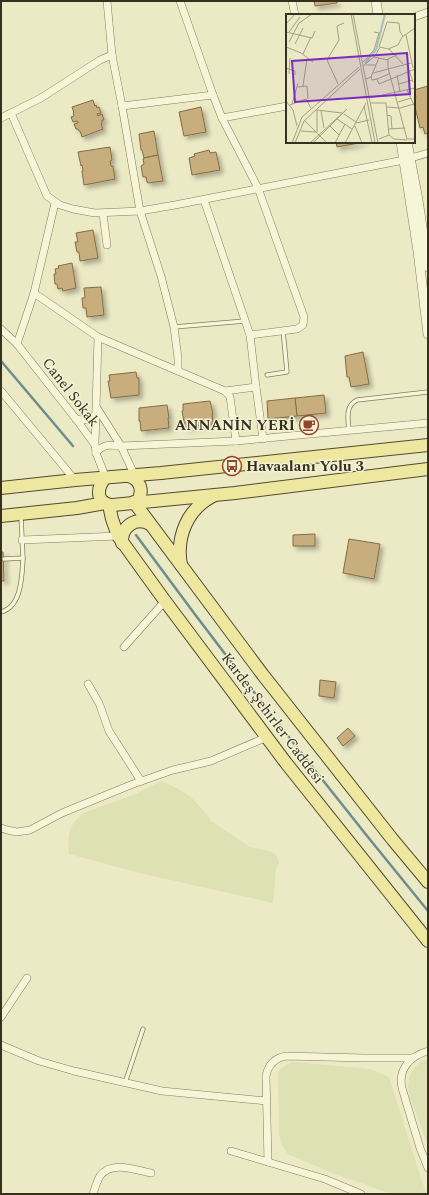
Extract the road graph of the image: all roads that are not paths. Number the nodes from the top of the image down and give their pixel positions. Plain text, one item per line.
1 (107, 1) edge
2 (180, 1) edge
3 (292, 1) edge
4 (376, 1) edge
5 (380, 1) edge
6 (428, 12) edge
7 (295, 14) edge
8 (378, 14) edge
9 (382, 14) edge
10 (415, 17) edge
11 (112, 55) junction
12 (213, 95) junction
13 (122, 106) junction
14 (286, 106) edge
15 (11, 113) junction
16 (1, 118) edge
17 (222, 118) junction
18 (401, 143) edge
19 (407, 143) edge
20 (428, 153) edge
21 (407, 159) junction
22 (258, 188) junction
23 (204, 200) junction
24 (55, 203) junction
25 (140, 211) junction
26 (103, 214) junction
27 (107, 245) dead end
28 (428, 267) edge
29 (34, 293) junction
30 (245, 321) junction
31 (174, 327) junction
32 (1, 329) edge
33 (283, 330) junction
34 (428, 334) edge
35 (250, 335) junction
36 (98, 337) junction
37 (17, 344) junction
38 (178, 371) junction
39 (268, 375) dead end
40 (256, 386) junction
41 (1, 391) edge
42 (225, 391) junction
43 (428, 392) edge
44 (97, 411) junction
45 (76, 419) junction
46 (428, 423) edge
47 (349, 431) junction
48 (263, 439) junction
49 (236, 441) junction
50 (95, 445) junction
51 (428, 445) edge
52 (121, 446) junction
53 (96, 453) junction
54 (428, 469) edge
55 (132, 476) junction
56 (106, 478) junction
57 (74, 480) junction
58 (1, 488) edge
59 (217, 494) junction
60 (136, 502) junction
61 (107, 504) junction
62 (21, 514) junction
63 (1, 516) edge
64 (150, 524) junction
65 (120, 539) junction
66 (22, 540) junction
67 (23, 558) junction
68 (4, 559) dead end
69 (181, 566) junction
70 (165, 601) junction
71 (1, 612) edge
72 (124, 647) dead end
73 (88, 684) dead end
74 (267, 737) junction
75 (141, 781) junction
76 (1, 828) edge
77 (428, 882) edge
78 (428, 941) edge
79 (27, 978) dead end
80 (1, 1017) edge
81 (143, 1028) dead end
82 (1, 1045) edge
83 (428, 1051) edge
84 (412, 1058) junction
85 (125, 1083) junction
86 (267, 1101) junction
87 (231, 1151) dead end
88 (268, 1162) junction
89 (428, 1168) edge
90 (151, 1173) dead end
91 (92, 1194) edge
92 (361, 1194) edge

1 - 11 street
2 - 12 street
3 - 7 street
4 - 8 street
5 - 9 street
6 - 10 street
11 - 13 street
11 - 15 street
12 - 13 street
12 - 17 street
13 - 25 street
14 - 17 street
15 - 16 street
15 - 24 street
17 - 22 street
18 - 21 street
19 - 21 street
20 - 21 street
21 - 22 street
21 - 28 street
21 - 34 street
22 - 23 street
22 - 33 street
23 - 25 street
23 - 30 street
24 - 26 street
24 - 29 street
25 - 26 street
25 - 31 street
26 - 27 street
29 - 36 street
29 - 37 street
30 - 31 lane
30 - 35 street
31 - 38 street
32 - 37 street, Canel Sokak
33 - 35 street
33 - 39 lane
35 - 40 street
36 - 38 street
36 - 44 street
37 - 45 street, Canel Sokak
38 - 42 street
40 - 42 street
40 - 48 street
41 - 57 street
42 - 49 street
43 - 47 lane
44 - 45 street
44 - 50 street
44 - 52 street
45 - 50 street, Canel Sokak
46 - 47 street
47 - 48 street
48 - 49 street
49 - 52 street
50 - 53 street, Canel Sokak
51 - 55 main road
52 - 53 street
52 - 55 street
53 - 56 street, Canel Sokak
54 - 59 main road
55 - 56 main road
55 - 60 main road
56 - 57 main road
56 - 61 main road
57 - 58 main road
59 - 60 main road
59 - 69 main road
60 - 61 main road
60 - 64 main road, Kardeş Şehirler Caddesi
61 - 62 main road
61 - 65 main road, Kardeş Şehirler Caddesi
62 - 63 main road
62 - 66 lane
64 - 65 main road
64 - 69 main road, Kardeş Şehirler Caddesi
65 - 66 street
65 - 70 main road, Kardeş Şehirler Caddesi
66 - 67 lane
67 - 68 lane
67 - 71 lane
69 - 77 main road, Kardeş Şehirler Caddesi
70 - 72 street
70 - 74 main road, Kardeş Şehirler Caddesi
73 - 75 street
74 - 75 street
74 - 78 main road, Kardeş Şehirler Caddesi
75 - 76 street
79 - 80 street
81 - 85 lane
82 - 85 street
83 - 84 street
84 - 86 street
84 - 89 street
85 - 86 street
86 - 88 street
87 - 88 street
88 - 92 street
90 - 91 street

